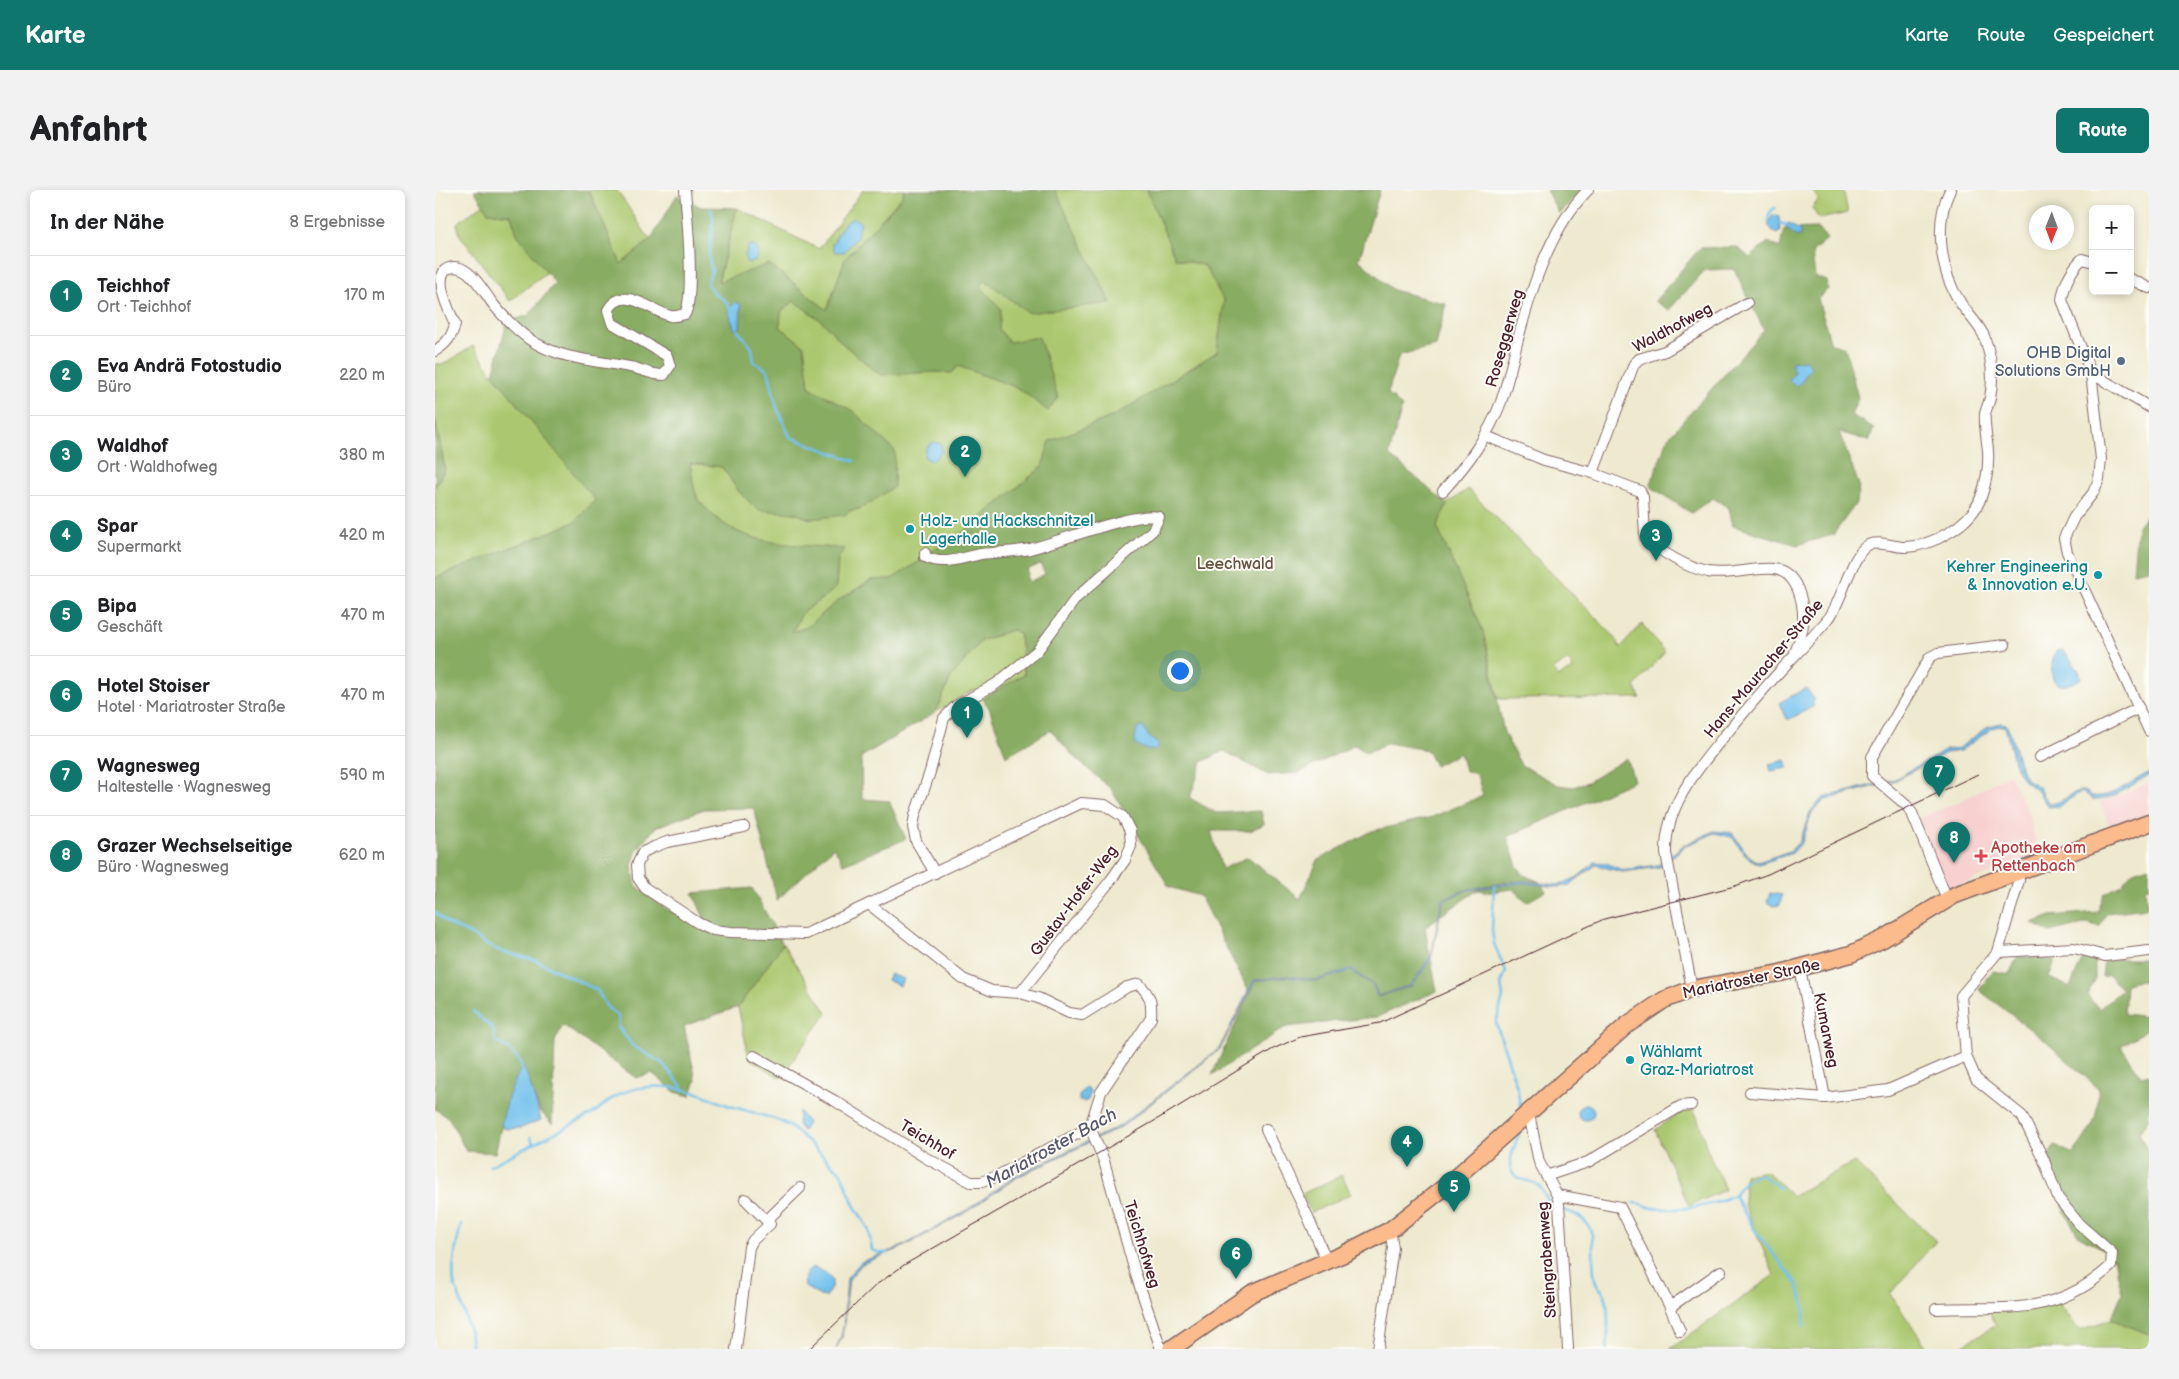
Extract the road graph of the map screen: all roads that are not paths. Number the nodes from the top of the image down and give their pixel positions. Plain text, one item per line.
1 (685, 190) edge
2 (1588, 190) edge
3 (1950, 190) edge
4 (2089, 261) edge
5 (2134, 281) edge
6 (2149, 288) edge
7 (1747, 303) dead end
8 (435, 351) edge
9 (2091, 373) junction
10 (2149, 407) edge
11 (1486, 436) junction
12 (1593, 473) junction
13 (1443, 492) dead end
14 (925, 553) dead end
15 (2005, 645) dead end
16 (1794, 656) junction
17 (2139, 708) junction
18 (2149, 731) edge
19 (2040, 757) dead end
20 (2149, 823) edge
21 (744, 827) dead end
22 (2017, 872) junction
23 (935, 873) junction
24 (1947, 900) junction
25 (869, 904) junction
26 (2149, 951) edge
27 (1998, 952) junction
28 (1800, 968) junction
29 (1693, 989) junction
30 (1020, 993) junction
31 (754, 1056) dead end
32 (1966, 1056) junction
33 (1750, 1092) dead end
34 (1825, 1098) junction
35 (1691, 1105) dead end
36 (1521, 1120) junction
37 (1266, 1129) dead end
38 (1092, 1130) junction
39 (1546, 1176) junction
40 (800, 1188) dead end
41 (745, 1199) dead end
42 (1558, 1199) junction
43 (767, 1224) junction
44 (1390, 1230) junction
45 (1327, 1262) junction
46 (1721, 1271) dead end
47 (1670, 1307) junction
48 (1936, 1309) dead end
49 (1679, 1331) dead end
50 (737, 1349) edge
51 (1161, 1349) edge
52 (1171, 1349) edge
53 (1378, 1349) edge
54 (1568, 1349) edge

1 - 8 street
2 - 11 street, Roseggerweg
3 - 16 street, Hans-Mauracher-Straße
4 - 9 street
5 - 6 street
7 - 12 street, Waldhofweg
9 - 10 street
9 - 17 street
11 - 12 street
11 - 13 street, Roseggerweg
12 - 16 street
14 - 23 street
15 - 24 street
16 - 29 street, Hans-Mauracher-Straße
17 - 18 street
17 - 19 street
20 - 22 main road, Mariatroster Straße
21 - 25 street
22 - 24 main road, Mariatroster Straße
22 - 27 street
23 - 25 street
23 - 30 street, Gustav-Hofer-Weg
24 - 28 main road, Mariatroster Straße
25 - 30 street
26 - 27 street
27 - 32 street
28 - 29 main road, Mariatroster Straße
28 - 34 street, Kumarweg
29 - 36 main road, Mariatroster Straße
30 - 38 street
31 - 38 street, Teichhof
32 - 34 street
32 - 48 street
33 - 34 street
35 - 39 street
36 - 39 street, Steingrabenweg
36 - 44 main road, Mariatroster Straße
37 - 45 street
38 - 51 street, Teichhofweg
39 - 42 street, Steingrabenweg
40 - 43 street
41 - 43 street
42 - 47 street
42 - 54 street, Steingrabenweg
43 - 50 street
44 - 45 main road, Mariatroster Straße
44 - 53 street
45 - 52 main road, Mariatroster Straße
46 - 47 street
47 - 49 street

